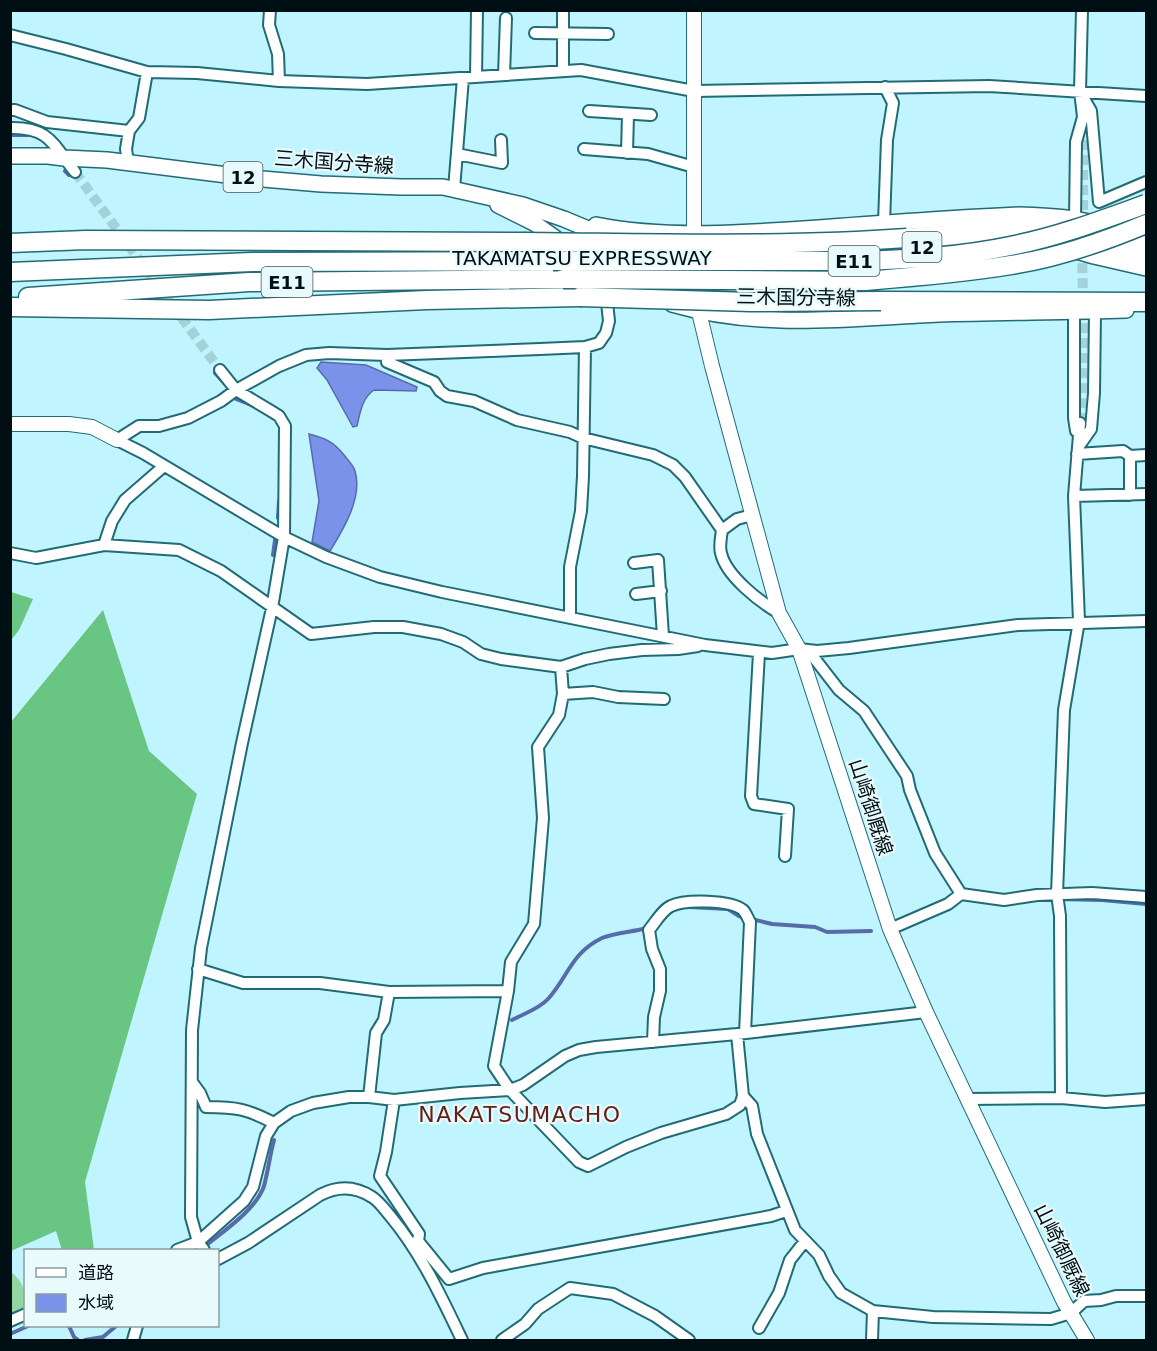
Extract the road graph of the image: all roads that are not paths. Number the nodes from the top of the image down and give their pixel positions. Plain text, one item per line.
1 (270, 10) edge
2 (477, 10) edge
3 (563, 10) edge
4 (694, 10) edge
5 (1082, 10) edge
6 (506, 18) dead end
7 (535, 33) dead end
8 (564, 33) junction
9 (608, 34) dead end
10 (10, 35) edge
11 (563, 71) junction
12 (147, 72) junction
13 (504, 75) junction
14 (476, 77) junction
15 (463, 78) junction
16 (279, 81) junction
17 (885, 87) junction
18 (694, 91) junction
19 (1080, 91) junction
20 (1146, 96) edge
21 (10, 110) edge
22 (589, 111) dead end
23 (628, 114) junction
24 (651, 115) dead end
25 (1083, 117) junction
26 (10, 128) edge
27 (129, 131) junction
28 (1083, 136) tunnel mouth
29 (501, 140) dead end
30 (584, 149) dead end
31 (627, 153) junction
32 (457, 154) junction
33 (10, 156) edge
34 (64, 159) junction
35 (128, 162) junction
36 (694, 167) junction
37 (75, 172) tunnel mouth
38 (1146, 182) edge
39 (454, 189) junction
40 (476, 195) junction
41 (1146, 204) edge
42 (564, 219) junction
43 (1075, 220) junction
44 (884, 223) junction
45 (1146, 224) edge
46 (694, 233) junction
47 (10, 243) edge
48 (1146, 245) edge
49 (1146, 258) edge
50 (694, 259) junction
51 (1146, 268) edge
52 (10, 272) edge
53 (605, 272) junction
54 (10, 298) edge
55 (1146, 302) edge
56 (10, 307) edge
57 (1146, 310) edge
58 (1095, 311) junction
59 (699, 312) junction
60 (1074, 312) junction
61 (585, 346) junction
62 (387, 355) junction
63 (220, 370) tunnel mouth
64 (236, 390) junction
65 (1080, 423) tunnel mouth
66 (10, 424) edge
67 (583, 438) junction
68 (117, 440) junction
69 (1078, 450) junction
70 (1146, 455) edge
71 (1130, 456) junction
72 (164, 466) junction
73 (1146, 494) edge
74 (1130, 495) junction
75 (1074, 496) junction
76 (752, 515) junction
77 (722, 530) junction
78 (284, 537) junction
79 (104, 545) junction
80 (10, 553) edge
81 (634, 563) dead end
82 (661, 591) junction
83 (636, 594) dead end
84 (272, 608) junction
85 (779, 613) junction
86 (570, 618) junction
87 (1079, 621) junction
88 (1146, 621) edge
89 (663, 636) junction
90 (705, 645) junction
91 (804, 649) junction
92 (759, 653) junction
93 (561, 667) junction
94 (563, 694) junction
95 (664, 699) dead end
96 (785, 856) dead end
97 (962, 894) junction
98 (1057, 894) junction
99 (1146, 897) edge
100 (890, 929) junction
101 (198, 969) junction
102 (508, 991) junction
103 (389, 992) junction
104 (926, 1012) junction
105 (741, 1034) junction
106 (653, 1042) junction
107 (192, 1082) junction
108 (510, 1090) junction
109 (743, 1096) junction
110 (369, 1097) junction
111 (1061, 1098) junction
112 (968, 1099) junction
113 (1146, 1099) edge
114 (394, 1100) junction
115 (274, 1123) junction
116 (786, 1211) junction
117 (805, 1241) junction
118 (415, 1243) junction
119 (201, 1245) edge
120 (185, 1249) edge
121 (219, 1258) edge
122 (1146, 1296) edge
123 (873, 1311) junction
124 (1071, 1313) junction
125 (24, 1315) edge
126 (10, 1322) edge
127 (759, 1328) dead end
128 (462, 1341) edge
129 (502, 1341) edge
130 (689, 1341) edge
131 (872, 1341) edge
132 (1087, 1341) edge

1 - 16 street
2 - 14 street
3 - 8 street
4 - 18 main road, 山崎御厩線
5 - 19 street
6 - 13 street
7 - 8 street
8 - 9 street
8 - 11 street
10 - 12 street
11 - 13 street
11 - 18 street
12 - 16 street
12 - 27 street
13 - 14 street
14 - 15 street
15 - 16 street
15 - 32 street
17 - 18 street
17 - 19 street
17 - 44 street
18 - 36 main road, 山崎御厩線
19 - 20 street
19 - 25 street
19 - 38 street
21 - 27 street
22 - 23 street
23 - 24 street
23 - 31 street
25 - 28 street
25 - 43 street
26 - 34 street
27 - 35 street
29 - 32 street
30 - 31 street
31 - 36 street
32 - 39 street
33 - 34 main road, 三木国分寺線 / 12
34 - 35 main road, 三木国分寺線 / 12
34 - 37 street
35 - 39 main road, 三木国分寺線 / 12
36 - 46 main road, 山崎御厩線
39 - 40 main road, 三木国分寺線 / 12
40 - 42 main road, 三木国分寺線 / 12
40 - 53 main road, 三木国分寺線 / 12
41 - 52 highway, TAKAMATSU EXPRESSWAY / E11, bridge
42 - 46 main road
42 - 50 main road, 三木国分寺線 / 12
43 - 44 main road
43 - 48 main road
44 - 46 main road
45 - 54 highway, TAKAMATSU EXPRESSWAY / E11, bridge
46 - 50 main road, 山崎御厩線
47 - 49 highway, bridge
50 - 51 main road, 三木国分寺線 / 12
50 - 59 main road, 山崎御厩線
53 - 59 main road, 三木国分寺線 / 12
53 - 61 street
55 - 56 highway, bridge
57 - 58 main road, 三木国分寺線 / 12
58 - 60 main road, 三木国分寺線 / 12
58 - 69 street
59 - 60 main road, 三木国分寺線 / 12
59 - 76 main road, 山崎御厩線
60 - 69 street
61 - 62 street
61 - 67 street
62 - 64 street
62 - 67 street
63 - 64 street
64 - 68 street
64 - 78 street
65 - 69 street
66 - 68 main road
67 - 77 street
67 - 86 street
68 - 72 street
69 - 71 street
69 - 75 street
70 - 71 street
71 - 74 street
72 - 78 street
72 - 79 street
73 - 74 street
74 - 75 street
75 - 87 street
76 - 77 street
76 - 85 main road, 山崎御厩線
77 - 85 street
78 - 84 street
78 - 86 street
79 - 80 street
79 - 84 street
81 - 82 street
82 - 83 street
82 - 89 street
84 - 93 street
84 - 101 street
85 - 91 main road, 山崎御厩線
86 - 89 street
87 - 88 street
87 - 91 street
87 - 98 street
89 - 90 street
90 - 92 street
90 - 93 street
91 - 92 street
91 - 97 street
91 - 100 main road, 山崎御厩線
92 - 96 street
93 - 94 street
94 - 95 street
94 - 102 street
97 - 98 street
97 - 100 street
98 - 99 street
98 - 111 street
100 - 104 main road, 山崎御厩線
101 - 103 street
101 - 107 street
102 - 103 street
102 - 108 street
103 - 110 street
104 - 105 street
104 - 112 main road, 山崎御厩線
105 - 106 street
105 - 106 street
105 - 109 street
106 - 108 street
107 - 115 street
107 - 119 street
108 - 109 street
108 - 114 street
109 - 116 street
110 - 114 street
110 - 115 street
111 - 112 street
111 - 113 street
112 - 124 main road, 山崎御厩線
114 - 118 street
115 - 119 street
116 - 117 street
116 - 118 street
117 - 123 street
117 - 127 street
118 - 121 street
118 - 128 street
119 - 120 street
122 - 124 street
123 - 124 street
123 - 131 street
124 - 132 main road, 山崎御厩線
125 - 126 street
129 - 130 street

